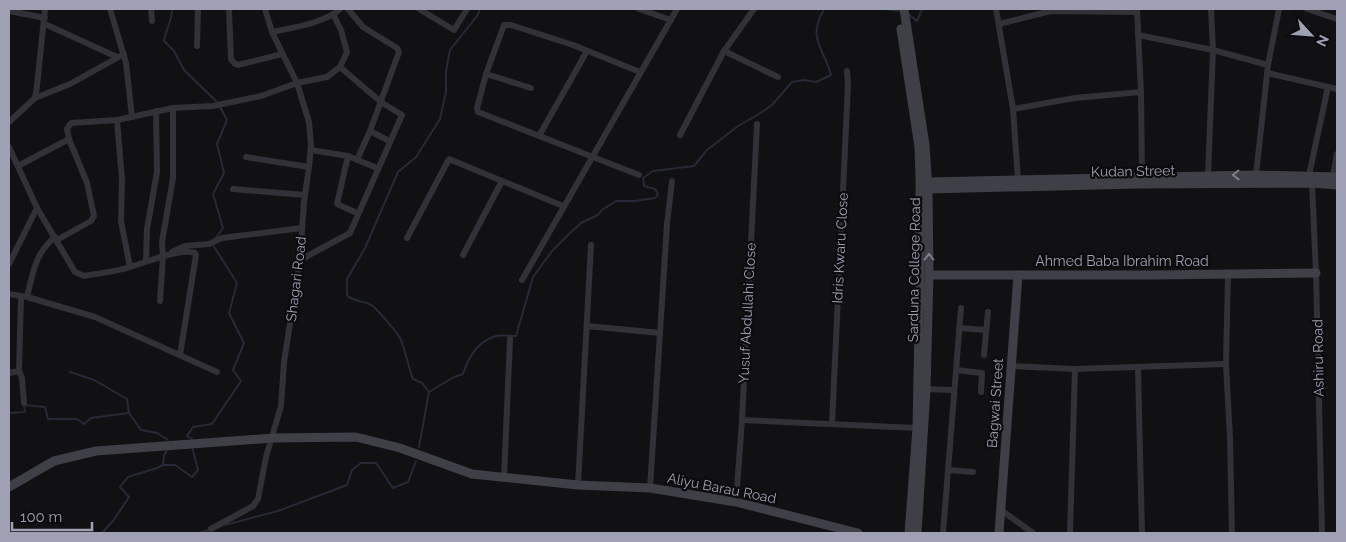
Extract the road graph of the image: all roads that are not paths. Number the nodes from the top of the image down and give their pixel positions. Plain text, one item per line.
1 (46, 9) edge
2 (110, 9) edge
3 (151, 9) edge
4 (198, 9) edge
5 (229, 9) edge
6 (265, 9) edge
7 (340, 9) edge
8 (348, 9) edge
9 (419, 9) edge
10 (467, 9) edge
11 (640, 9) edge
12 (677, 9) edge
13 (754, 9) edge
14 (996, 9) edge
15 (1211, 9) edge
16 (1278, 9) edge
17 (1307, 9) edge
18 (1051, 10) edge
19 (1137, 10) edge
20 (901, 11) edge
21 (9, 12) edge
22 (333, 14) junction
23 (671, 20) junction
24 (1337, 20) edge
25 (45, 21) junction
26 (152, 21) dead end
27 (999, 24) junction
28 (272, 32) junction
29 (1138, 35) junction
30 (198, 46) dead end
31 (1213, 50) junction
32 (587, 51) junction
33 (724, 52) junction
34 (282, 54) junction
35 (121, 55) junction
36 (1268, 65) junction
37 (340, 67) junction
38 (847, 71) dead end
39 (640, 72) junction
40 (1267, 73) junction
41 (486, 74) junction
42 (778, 76) dead end
43 (297, 83) junction
44 (1328, 87) junction
45 (531, 88) dead end
46 (1337, 89) edge
47 (1141, 92) junction
48 (35, 98) junction
49 (381, 102) junction
50 (173, 108) junction
51 (1013, 109) junction
52 (156, 111) junction
53 (132, 117) junction
54 (117, 120) junction
55 (9, 122) edge
56 (757, 124) dead end
57 (370, 131) junction
58 (680, 135) dead end
59 (540, 136) junction
60 (69, 139) junction
61 (389, 141) junction
62 (9, 147) edge
63 (311, 150) junction
64 (1337, 154) edge
65 (348, 156) junction
66 (591, 156) junction
67 (246, 157) dead end
68 (357, 160) junction
69 (18, 166) junction
70 (309, 167) junction
71 (376, 170) junction
72 (639, 175) dead end
73 (1256, 175) junction
74 (1208, 176) junction
75 (1335, 176) edge
76 (1142, 177) junction
77 (1310, 179) junction
78 (1018, 180) junction
79 (502, 181) junction
80 (672, 181) dead end
81 (928, 185) junction
82 (1337, 186) edge
83 (233, 189) dead end
84 (305, 195) junction
85 (563, 206) junction
86 (37, 208) junction
87 (357, 213) junction
88 (302, 228) junction
89 (56, 238) junction
90 (407, 238) dead end
91 (591, 245) dead end
92 (463, 255) dead end
93 (163, 256) junction
94 (300, 260) junction
95 (146, 261) junction
96 (9, 264) edge
97 (130, 267) junction
98 (1316, 273) junction
99 (1228, 274) junction
100 (928, 275) junction
101 (1018, 275) junction
102 (522, 280) dead end
103 (9, 294) edge
104 (24, 297) junction
105 (160, 301) dead end
106 (961, 308) dead end
107 (988, 312) dead end
108 (587, 326) junction
109 (959, 328) junction
110 (986, 330) junction
111 (660, 333) junction
112 (510, 340) dead end
113 (180, 355) junction
114 (984, 355) dead end
115 (1226, 364) junction
116 (1011, 366) junction
117 (1138, 368) junction
118 (1075, 369) junction
119 (956, 370) junction
120 (19, 371) junction
121 (217, 372) dead end
122 (9, 373) edge
123 (922, 389) junction
124 (954, 390) junction
125 (981, 392) dead end
126 (24, 403) dead end
127 (742, 420) junction
128 (832, 424) junction
129 (917, 428) junction
130 (272, 438) junction
131 (948, 470) junction
132 (973, 472) dead end
133 (504, 478) junction
134 (578, 484) junction
135 (9, 487) edge
136 (650, 488) junction
137 (736, 502) junction
138 (1001, 510) junction
139 (211, 529) dead end
140 (858, 533) edge
141 (909, 533) edge
142 (917, 533) edge
143 (943, 533) edge
144 (999, 533) edge
145 (1034, 533) edge
146 (1070, 533) edge
147 (1142, 533) edge
148 (1232, 533) edge
149 (1322, 533) edge

1 - 25 street
2 - 35 street
3 - 26 street
4 - 30 street
5 - 34 street
6 - 28 street, Shagari Road
7 - 22 street
8 - 49 street
9 - 10 street
11 - 23 street
12 - 23 street
13 - 33 street
14 - 27 street
15 - 31 street
16 - 36 street
17 - 24 street
18 - 19 street
18 - 27 street
19 - 29 street
20 - 81 street, Sarduna College Road
20 - 123 street, Sarduna College Road
21 - 25 street
22 - 28 street
22 - 37 street
23 - 39 street
25 - 35 street
25 - 48 street
27 - 51 street
28 - 34 street, Shagari Road
29 - 31 street
29 - 47 street
31 - 36 street
31 - 74 street
32 - 39 street
32 - 41 street
32 - 59 street
33 - 42 street
33 - 58 street
34 - 43 street, Shagari Road
35 - 48 street
35 - 53 street
36 - 40 street
37 - 43 street
37 - 49 street
38 - 128 street, Idris Kwaru Close
39 - 66 street
40 - 44 street
40 - 73 street
41 - 45 street
41 - 59 street
43 - 50 street
43 - 63 street, Shagari Road
44 - 46 street
44 - 77 street, Ashiru Road
47 - 51 street
47 - 76 street
48 - 55 street
49 - 57 street
49 - 61 street
50 - 52 street
50 - 93 street
51 - 78 street
52 - 53 street
52 - 95 street
53 - 54 street
54 - 60 street
54 - 97 street
56 - 127 street, Yusuf Abdullahi Close
57 - 61 street
57 - 68 street
59 - 66 street
60 - 69 street
60 - 89 street
61 - 71 street
62 - 69 street
63 - 65 street
63 - 70 street, Shagari Road
64 - 75 street
65 - 68 street
65 - 87 street
66 - 72 street
66 - 85 street
67 - 70 street
68 - 71 street
69 - 86 street
70 - 84 street, Shagari Road
71 - 87 street
73 -> 74 street
73 - 77 street
74 - 76 street
75 - 77 street
76 - 78 street
77 - 81 street, Kudan Street
77 - 82 street, Kudan Street
77 - 98 street, Ashiru Road
78 - 81 street
79 - 85 street
79 - 90 street
79 - 92 street
80 - 111 street
100 -> 81 street, Sarduna College Road
83 - 84 street
84 - 88 street, Shagari Road
85 - 102 street
86 - 89 street
86 - 96 street
87 - 94 street
88 - 93 street
88 - 94 street, Shagari Road
89 - 97 street
89 - 104 street
91 - 108 street
93 - 95 street
93 - 105 street
93 - 113 street
94 - 130 street, Shagari Road
95 - 97 street
98 - 99 street, Ahmed Baba Ibrahim Road
98 - 149 street, Ashiru Road
99 - 101 street, Ahmed Baba Ibrahim Road
99 - 115 street
100 - 101 street, Ahmed Baba Ibrahim Road
100 - 123 street, Sarduna College Road
101 - 116 street, Bagwai Street
103 - 104 street
104 - 113 street
104 - 120 street
106 - 109 street
107 - 110 street
108 - 111 street
108 - 134 street
109 - 110 street
109 - 119 street
110 - 114 street
111 - 136 street
112 - 133 street
113 - 121 street
115 - 117 street
115 - 148 street
116 - 118 street
116 - 138 street, Bagwai Street
117 - 118 street
117 - 147 street
118 - 146 street
119 - 124 street
119 - 125 street
120 - 122 street
120 - 126 street
123 - 124 street
123 - 129 street, Sarduna College Road
123 - 142 street, Sarduna College Road
124 - 131 street
127 - 128 street
127 - 137 street, Yusuf Abdullahi Close
128 - 129 street
129 - 141 street, Sarduna College Road
130 - 133 street, Aliyu Barau Road
130 - 135 street, Aliyu Barau Road
130 - 139 street, Shagari Road
131 - 132 street
131 - 143 street
133 - 134 street, Aliyu Barau Road
134 - 136 street, Aliyu Barau Road
136 - 137 street, Aliyu Barau Road
137 - 140 street, Aliyu Barau Road
138 - 144 street, Bagwai Street
138 - 145 street

